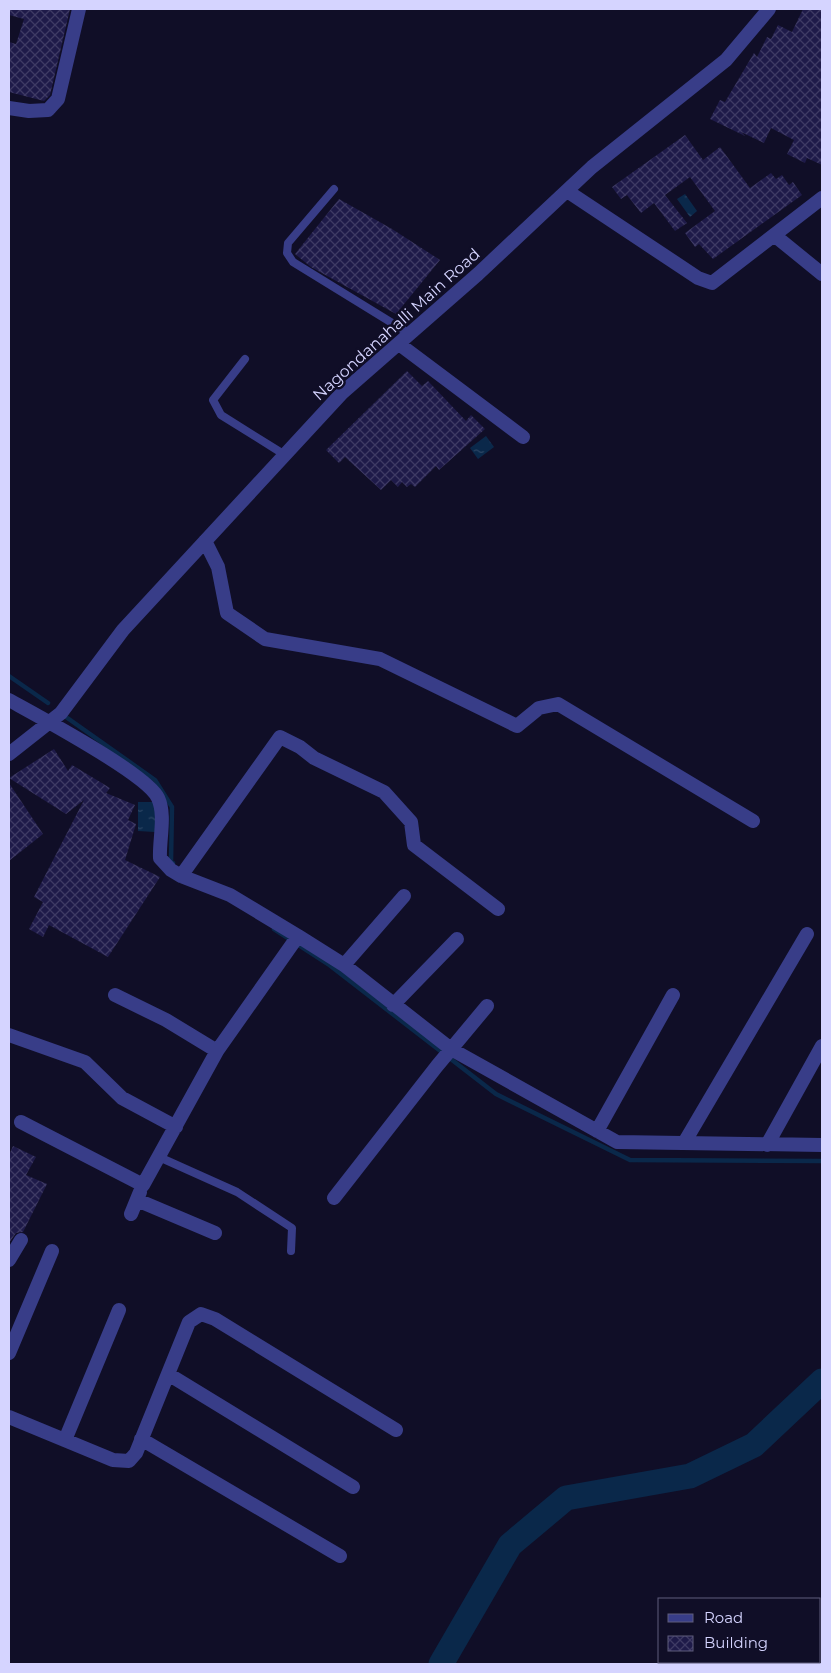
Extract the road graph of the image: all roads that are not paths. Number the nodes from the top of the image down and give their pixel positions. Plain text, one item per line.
1 (79, 9) edge
2 (769, 9) edge
3 (9, 108) edge
4 (334, 189) dead end
5 (567, 191) junction
6 (822, 198) edge
7 (774, 235) junction
8 (822, 274) edge
9 (410, 334) junction
10 (398, 344) junction
11 (245, 359) dead end
12 (523, 437) dead end
13 (286, 455) junction
14 (205, 541) junction
15 (9, 700) edge
16 (50, 722) junction
17 (9, 754) edge
18 (753, 821) dead end
19 (181, 876) junction
20 (404, 896) dead end
21 (498, 910) dead end
22 (807, 934) dead end
23 (298, 936) junction
24 (457, 939) dead end
25 (344, 965) junction
26 (115, 995) dead end
27 (673, 995) dead end
28 (393, 1005) junction
29 (487, 1006) dead end
30 (9, 1036) edge
31 (822, 1046) edge
32 (451, 1049) junction
33 (217, 1051) junction
34 (21, 1122) dead end
35 (176, 1127) junction
36 (597, 1131) junction
37 (684, 1143) junction
38 (767, 1144) junction
39 (822, 1146) edge
40 (159, 1157) junction
41 (143, 1185) junction
42 (334, 1198) dead end
43 (137, 1200) junction
44 (131, 1214) dead end
45 (215, 1233) dead end
46 (21, 1240) dead end
47 (52, 1251) dead end
48 (290, 1251) dead end
49 (9, 1260) edge
50 (119, 1310) dead end
51 (9, 1353) edge
52 (168, 1374) junction
53 (9, 1417) edge
54 (396, 1430) dead end
55 (141, 1439) junction
56 (65, 1440) junction
57 (353, 1487) dead end
58 (340, 1556) dead end

1 - 3 street
2 - 5 street, Nagondanahalli Main Road
4 - 9 lane
5 - 7 street
5 - 9 street, Nagondanahalli Main Road
6 - 7 street
7 - 8 street
9 - 10 street, Nagondanahalli Main Road
10 - 12 street
10 - 13 street, Nagondanahalli Main Road
11 - 13 lane
13 - 14 street, Nagondanahalli Main Road
14 - 16 street, Nagondanahalli Main Road
14 - 18 street
15 - 16 street
16 - 17 street, Nagondanahalli Main Road
16 - 19 street
19 - 21 street
19 - 23 street
20 - 25 street
22 - 37 street
23 - 25 street
23 - 33 street
24 - 28 street
25 - 28 street
26 - 33 street
27 - 36 street
28 - 32 street
29 - 32 street
30 - 35 street
31 - 38 street
32 - 36 street
32 - 42 street
33 - 35 street
34 - 41 street
35 - 40 street
36 - 37 street
37 - 38 street
38 - 39 street
40 - 41 street
40 - 48 lane
41 - 43 street
43 - 44 street
43 - 45 street
46 - 49 street
47 - 51 street
50 - 56 street
52 - 54 street
52 - 55 street
52 - 57 street
53 - 56 street
55 - 56 street
55 - 58 street

